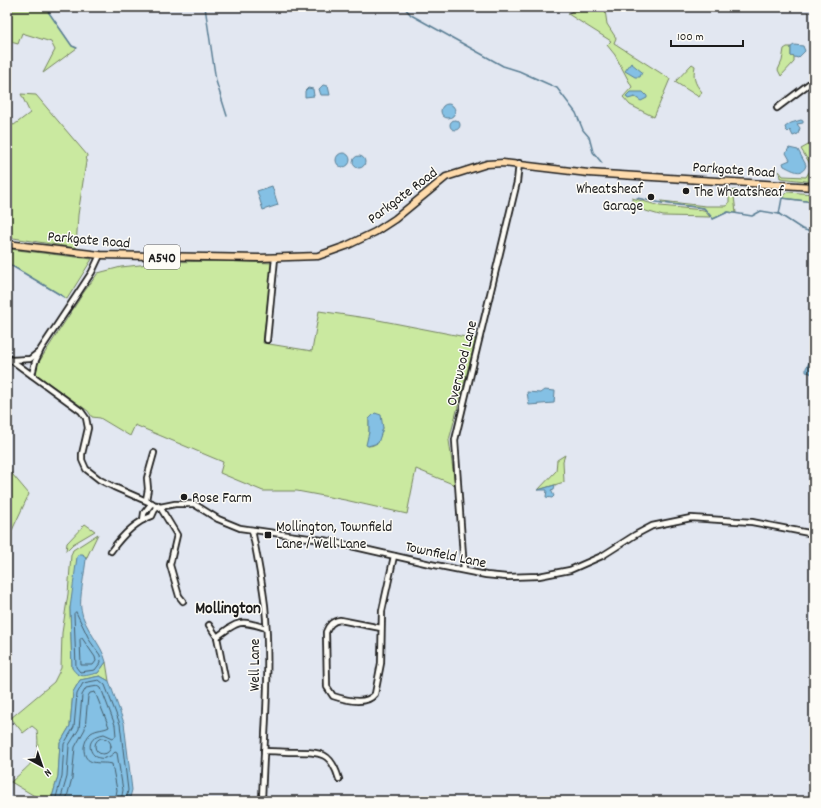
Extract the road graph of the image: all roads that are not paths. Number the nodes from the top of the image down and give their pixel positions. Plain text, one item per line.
1 (814, 80) edge
2 (777, 108) dead end
3 (519, 163) junction
4 (814, 187) edge
5 (7, 244) edge
6 (100, 255) junction
7 (275, 258) junction
8 (267, 340) dead end
9 (42, 349) junction
10 (9, 358) edge
11 (32, 375) junction
12 (154, 453) dead end
13 (146, 500) junction
14 (156, 505) junction
15 (143, 520) junction
16 (252, 530) junction
17 (814, 534) edge
18 (111, 551) dead end
19 (394, 556) junction
20 (464, 570) junction
21 (183, 601) dead end
22 (209, 625) dead end
23 (266, 628) junction
24 (381, 628) junction
25 (217, 636) junction
26 (225, 678) dead end
27 (264, 751) junction
28 (339, 779) dead end
29 (262, 801) edge

1 - 2 street
3 - 4 main road, Parkgate Road / A540
3 - 7 main road, Parkgate Road / A540
3 - 20 street, Overwood Lane
5 - 6 main road, Parkgate Road / A540
6 - 7 main road, Parkgate Road / A540
6 - 9 street
7 - 8 street
9 - 10 street
9 - 11 street
10 - 11 street
11 - 13 street
12 - 13 street
13 - 14 street
14 - 15 street
14 - 15 street
14 - 16 street, Townfield Lane
14 - 21 street
15 - 18 street
16 - 19 street, Townfield Lane
16 - 23 street, Well Lane
17 - 20 street, Townfield Lane
19 - 20 street, Townfield Lane
19 - 24 street
22 - 25 street
23 - 25 street
23 - 27 street, Well Lane
24 - 24 street
25 - 26 street
27 - 28 street
27 - 29 street, Well Lane

